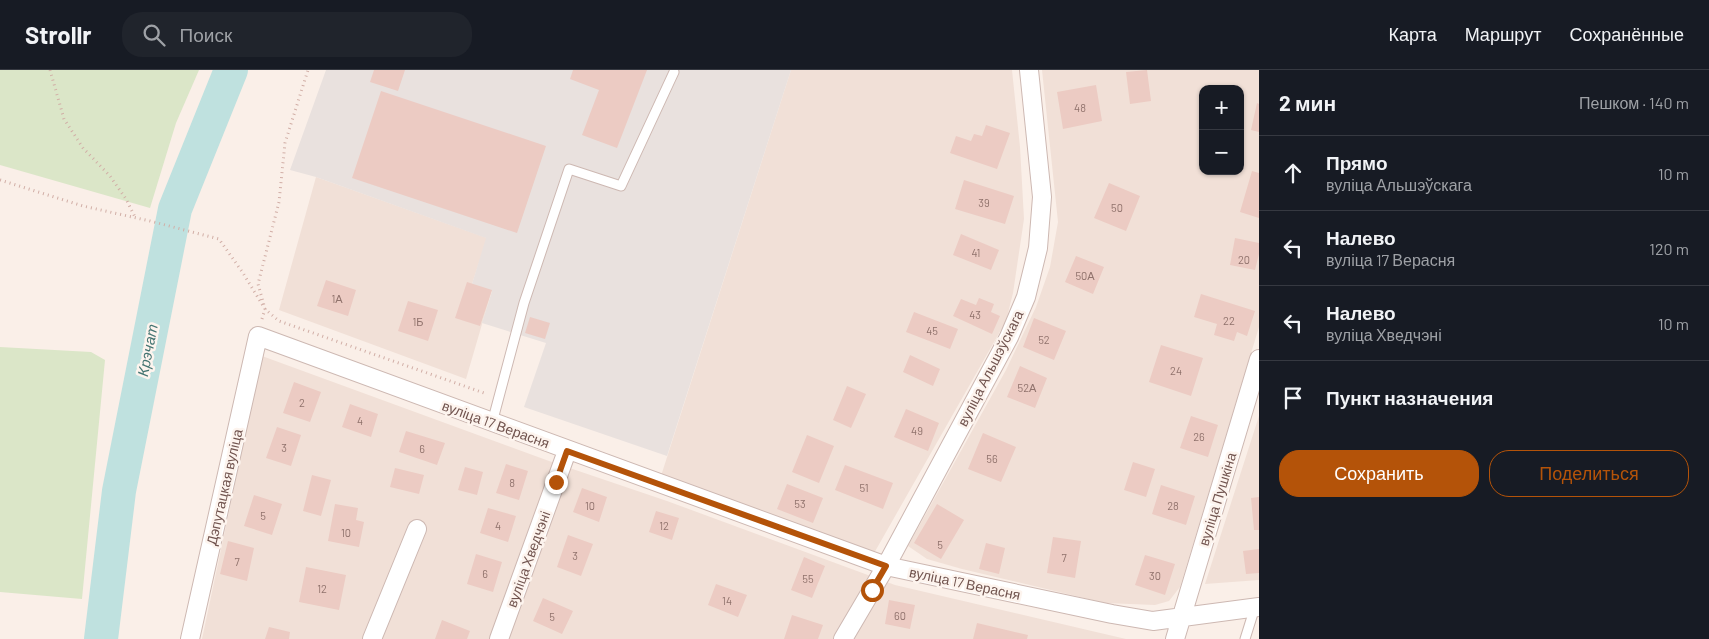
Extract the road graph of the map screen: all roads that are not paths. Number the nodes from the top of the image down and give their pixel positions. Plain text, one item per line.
1 (1029, 70) edge
2 (674, 72) dead end
3 (258, 336) joint
4 (1259, 359) edge
5 (492, 423) junction
6 (567, 451) junction
7 (417, 529) dead end
8 (886, 566) junction
9 (1257, 607) edge
10 (1181, 616) junction
11 (190, 639) edge
12 (372, 639) edge
13 (499, 639) edge
14 (843, 639) edge
15 (1175, 639) edge
16 (1245, 639) edge

1 - 8 street, вуліца Альшэўскага
2 - 5 lane
3 - 5 street, вуліца 17 Верасня
3 - 11 street, Дэпутацкая вуліца
4 - 10 street, вуліца Пушкіна
5 - 6 street, вуліца 17 Верасня
6 - 8 street, вуліца 17 Верасня
6 - 13 street, вуліца Хведчэні
7 - 12 street
8 - 10 street, вуліца 17 Верасня
8 - 14 street, вуліца Альшэўскага
9 - 10 street, вуліца 17 Верасня
9 - 16 lane
10 - 15 street, вуліца Пушкіна

